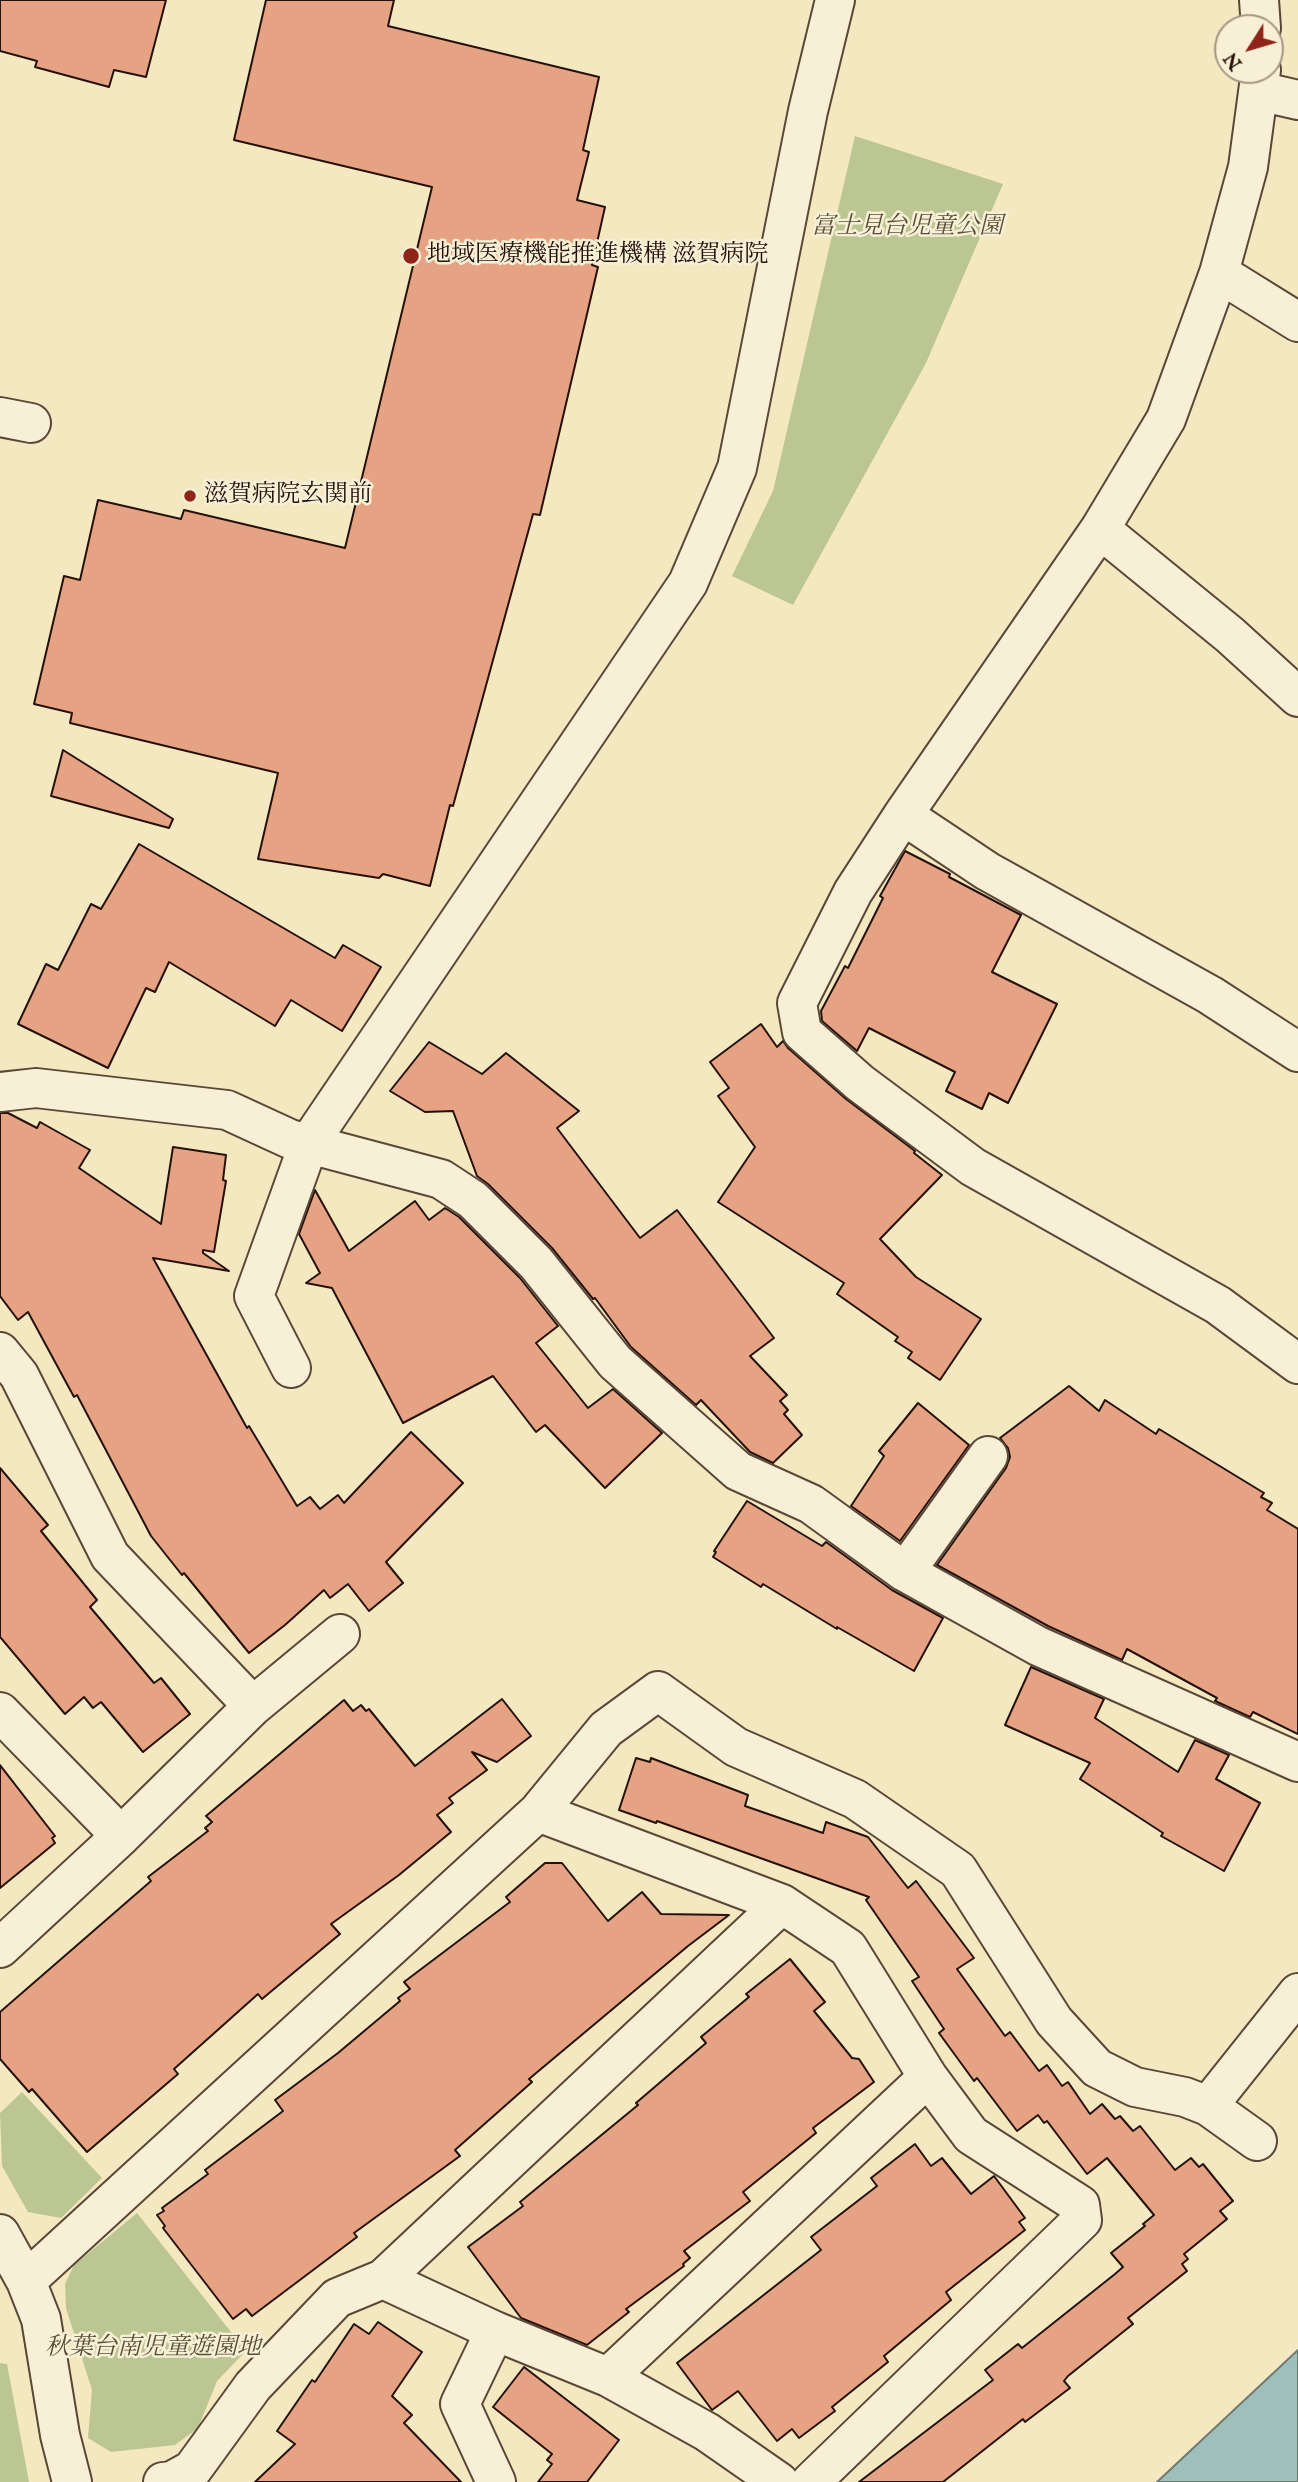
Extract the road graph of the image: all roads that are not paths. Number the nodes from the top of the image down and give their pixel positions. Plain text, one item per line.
1 (835, 0) edge
2 (1259, 84) edge
3 (1268, 84) edge
4 (1298, 100) edge
5 (1219, 273) junction
6 (1298, 322) edge
7 (1100, 529) junction
8 (1298, 697) edge
9 (903, 815) junction
10 (1298, 1052) edge
11 (0, 1092) edge
12 (309, 1143) junction
13 (0, 1352) edge
14 (1298, 1364) edge
15 (291, 1368) dead end
16 (988, 1456) dead end
17 (905, 1572) junction
18 (340, 1634) dead end
19 (253, 1706) junction
20 (0, 1712) edge
21 (1298, 1762) edge
22 (538, 1812) junction
23 (121, 1836) junction
24 (782, 1904) junction
25 (0, 1948) edge
26 (1298, 1993) edge
27 (928, 2077) junction
28 (1208, 2106) junction
29 (1257, 2141) dead end
30 (9, 2256) edge
31 (383, 2279) junction
32 (495, 2331) junction
33 (608, 2377) junction
34 (187, 2478) edge
35 (72, 2482) edge
36 (496, 2482) edge
37 (779, 2482) edge
38 (811, 2482) edge

1 - 12 street
2 - 5 street
3 - 4 street
5 - 6 street
5 - 7 street
7 - 8 street
7 - 9 street
9 - 10 street
9 - 14 street
11 - 12 street
12 - 15 street
12 - 17 street
13 - 19 street
16 - 17 street
17 - 21 street
18 - 19 street
19 - 23 street
20 - 23 street
22 - 24 street
22 - 28 street
22 - 30 street
23 - 25 street
24 - 27 street
24 - 31 street
26 - 28 street
27 - 33 street
27 - 38 street
28 - 29 street
30 - 35 street
31 - 32 street
31 - 34 street
32 - 33 street
32 - 36 street
33 - 37 street

